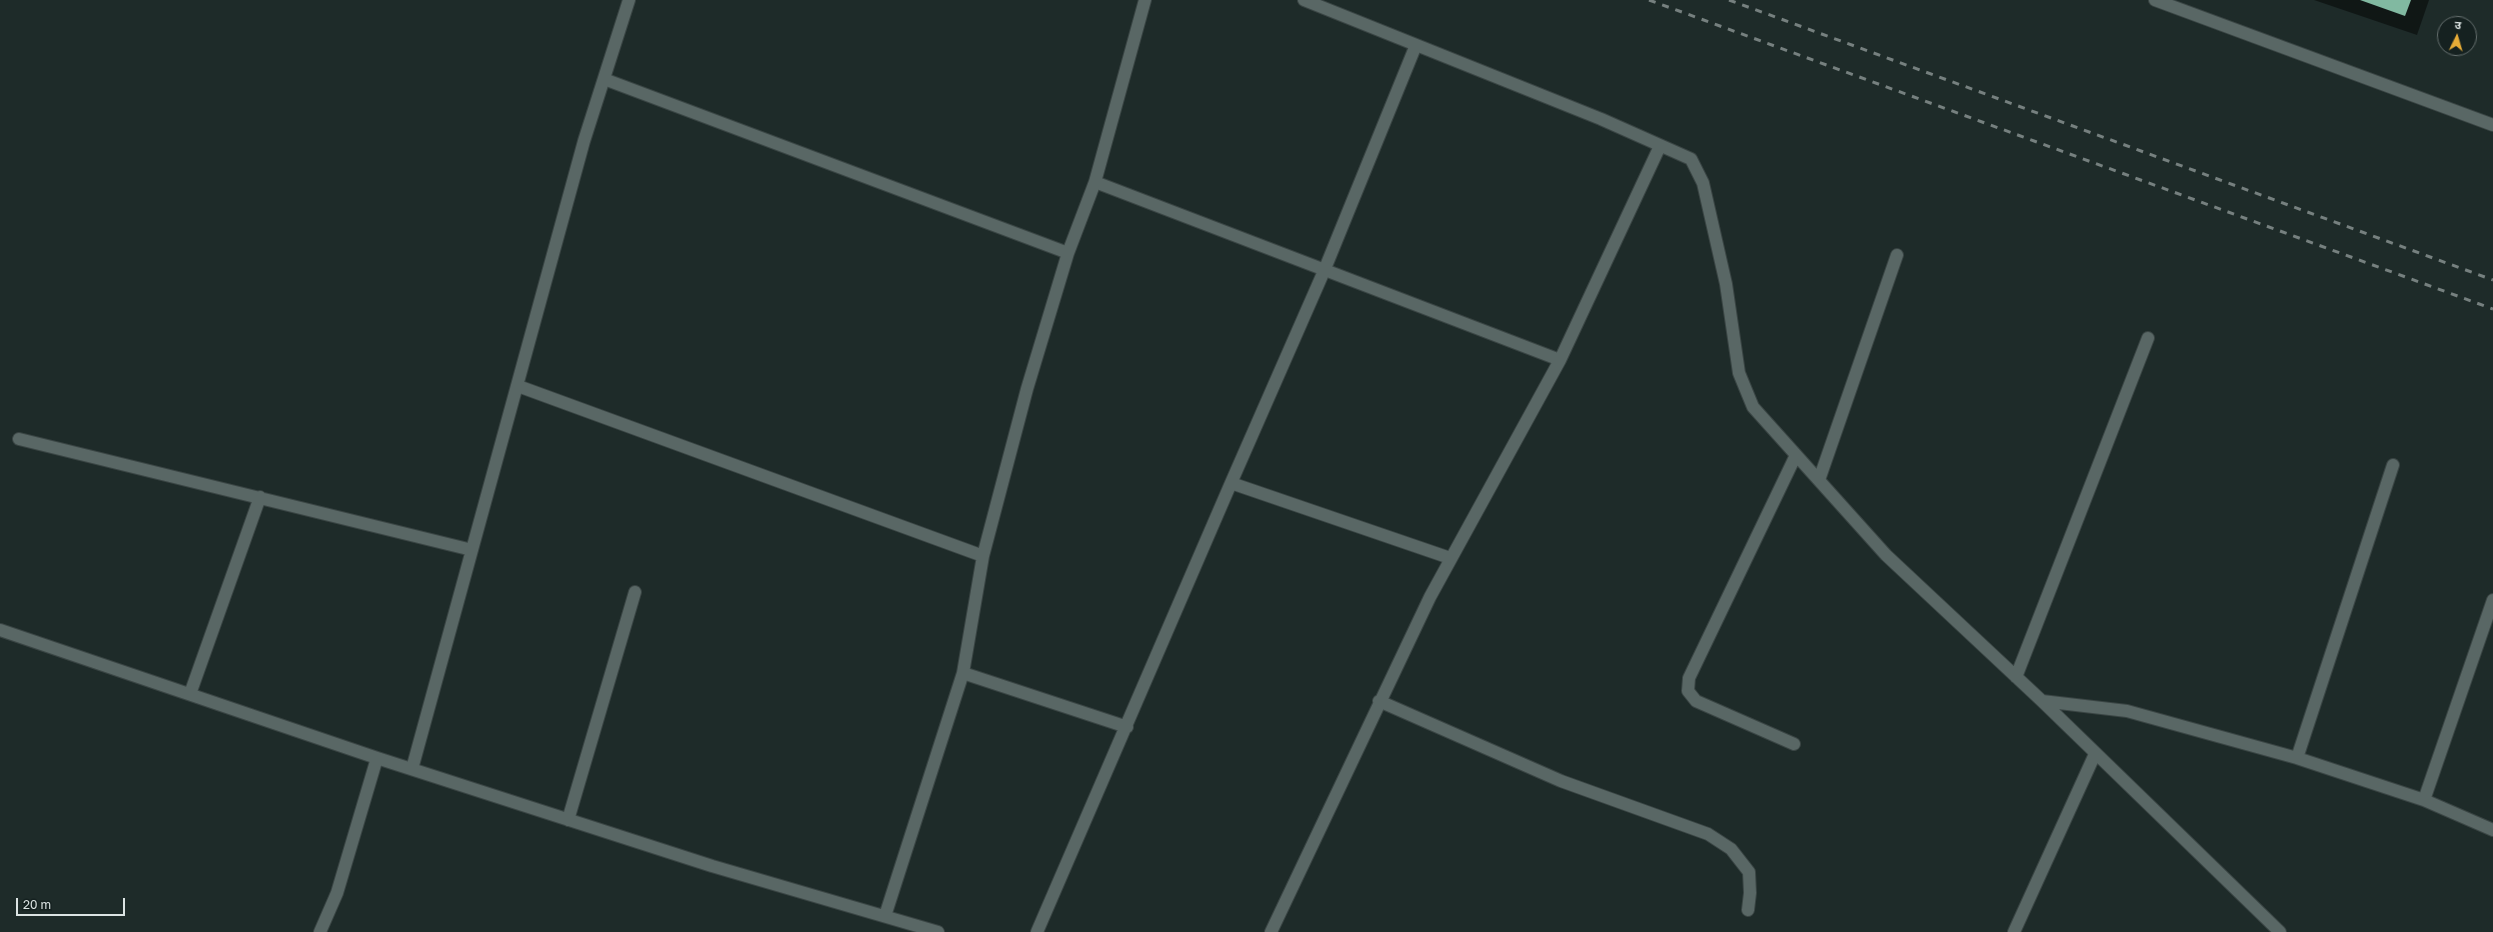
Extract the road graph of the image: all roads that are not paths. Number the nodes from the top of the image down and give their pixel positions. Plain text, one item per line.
1 (629, 0) edge
2 (1144, 0) edge
3 (1304, 0) edge
4 (2155, 0) edge
5 (1416, 45) junction
6 (604, 79) junction
7 (2493, 125) edge
8 (1660, 146) junction
9 (1095, 182) junction
10 (1068, 253) junction
11 (1898, 255) dead end
12 (1324, 271) junction
13 (2148, 338) dead end
14 (1560, 360) junction
15 (518, 386) junction
16 (20, 439) dead end
17 (1796, 455) junction
18 (2393, 465) dead end
19 (1819, 480) junction
20 (1231, 482) junction
21 (260, 497) junction
22 (472, 550) junction
23 (983, 556) junction
24 (1450, 558) junction
25 (635, 592) dead end
26 (2493, 600) edge
27 (0, 630) edge
28 (963, 673) junction
29 (2016, 678) junction
30 (190, 694) junction
31 (1379, 701) junction
32 (2042, 701) junction
33 (1127, 726) junction
34 (1794, 744) dead end
35 (2095, 754) junction
36 (377, 758) junction
37 (2297, 758) junction
38 (412, 768) junction
39 (2424, 800) junction
40 (568, 820) junction
41 (2493, 830) edge
42 (1748, 910) dead end
43 (884, 916) junction
44 (320, 932) edge
45 (938, 932) edge
46 (1037, 932) edge
47 (1271, 932) edge
48 (2014, 932) edge
49 (2280, 932) edge

1 - 6 street
2 - 9 street
3 - 5 street
4 - 7 street
5 - 8 street
5 - 12 street
6 - 10 street
6 - 15 street
8 - 14 street
8 - 17 street
9 - 10 street
9 - 12 street
10 - 23 street
11 - 19 street
12 - 14 street
12 - 20 street
13 - 29 street
14 - 24 street
15 - 22 street
15 - 23 street
16 - 21 street
17 - 19 street
17 - 34 street
18 - 37 street
19 - 29 street
20 - 24 street
20 - 33 street
21 - 22 street
21 - 30 street
22 - 38 street
23 - 28 street
24 - 31 street
25 - 40 street
26 - 39 street
27 - 30 street
28 - 33 street
28 - 43 street
29 - 32 street
30 - 36 street
31 - 42 street
31 - 47 street
32 - 35 street
32 - 37 street
33 - 46 street
35 - 48 street
35 - 49 street
36 - 38 street
36 - 44 street
37 - 39 street
38 - 40 street
39 - 41 street
40 - 43 street
43 - 45 street

